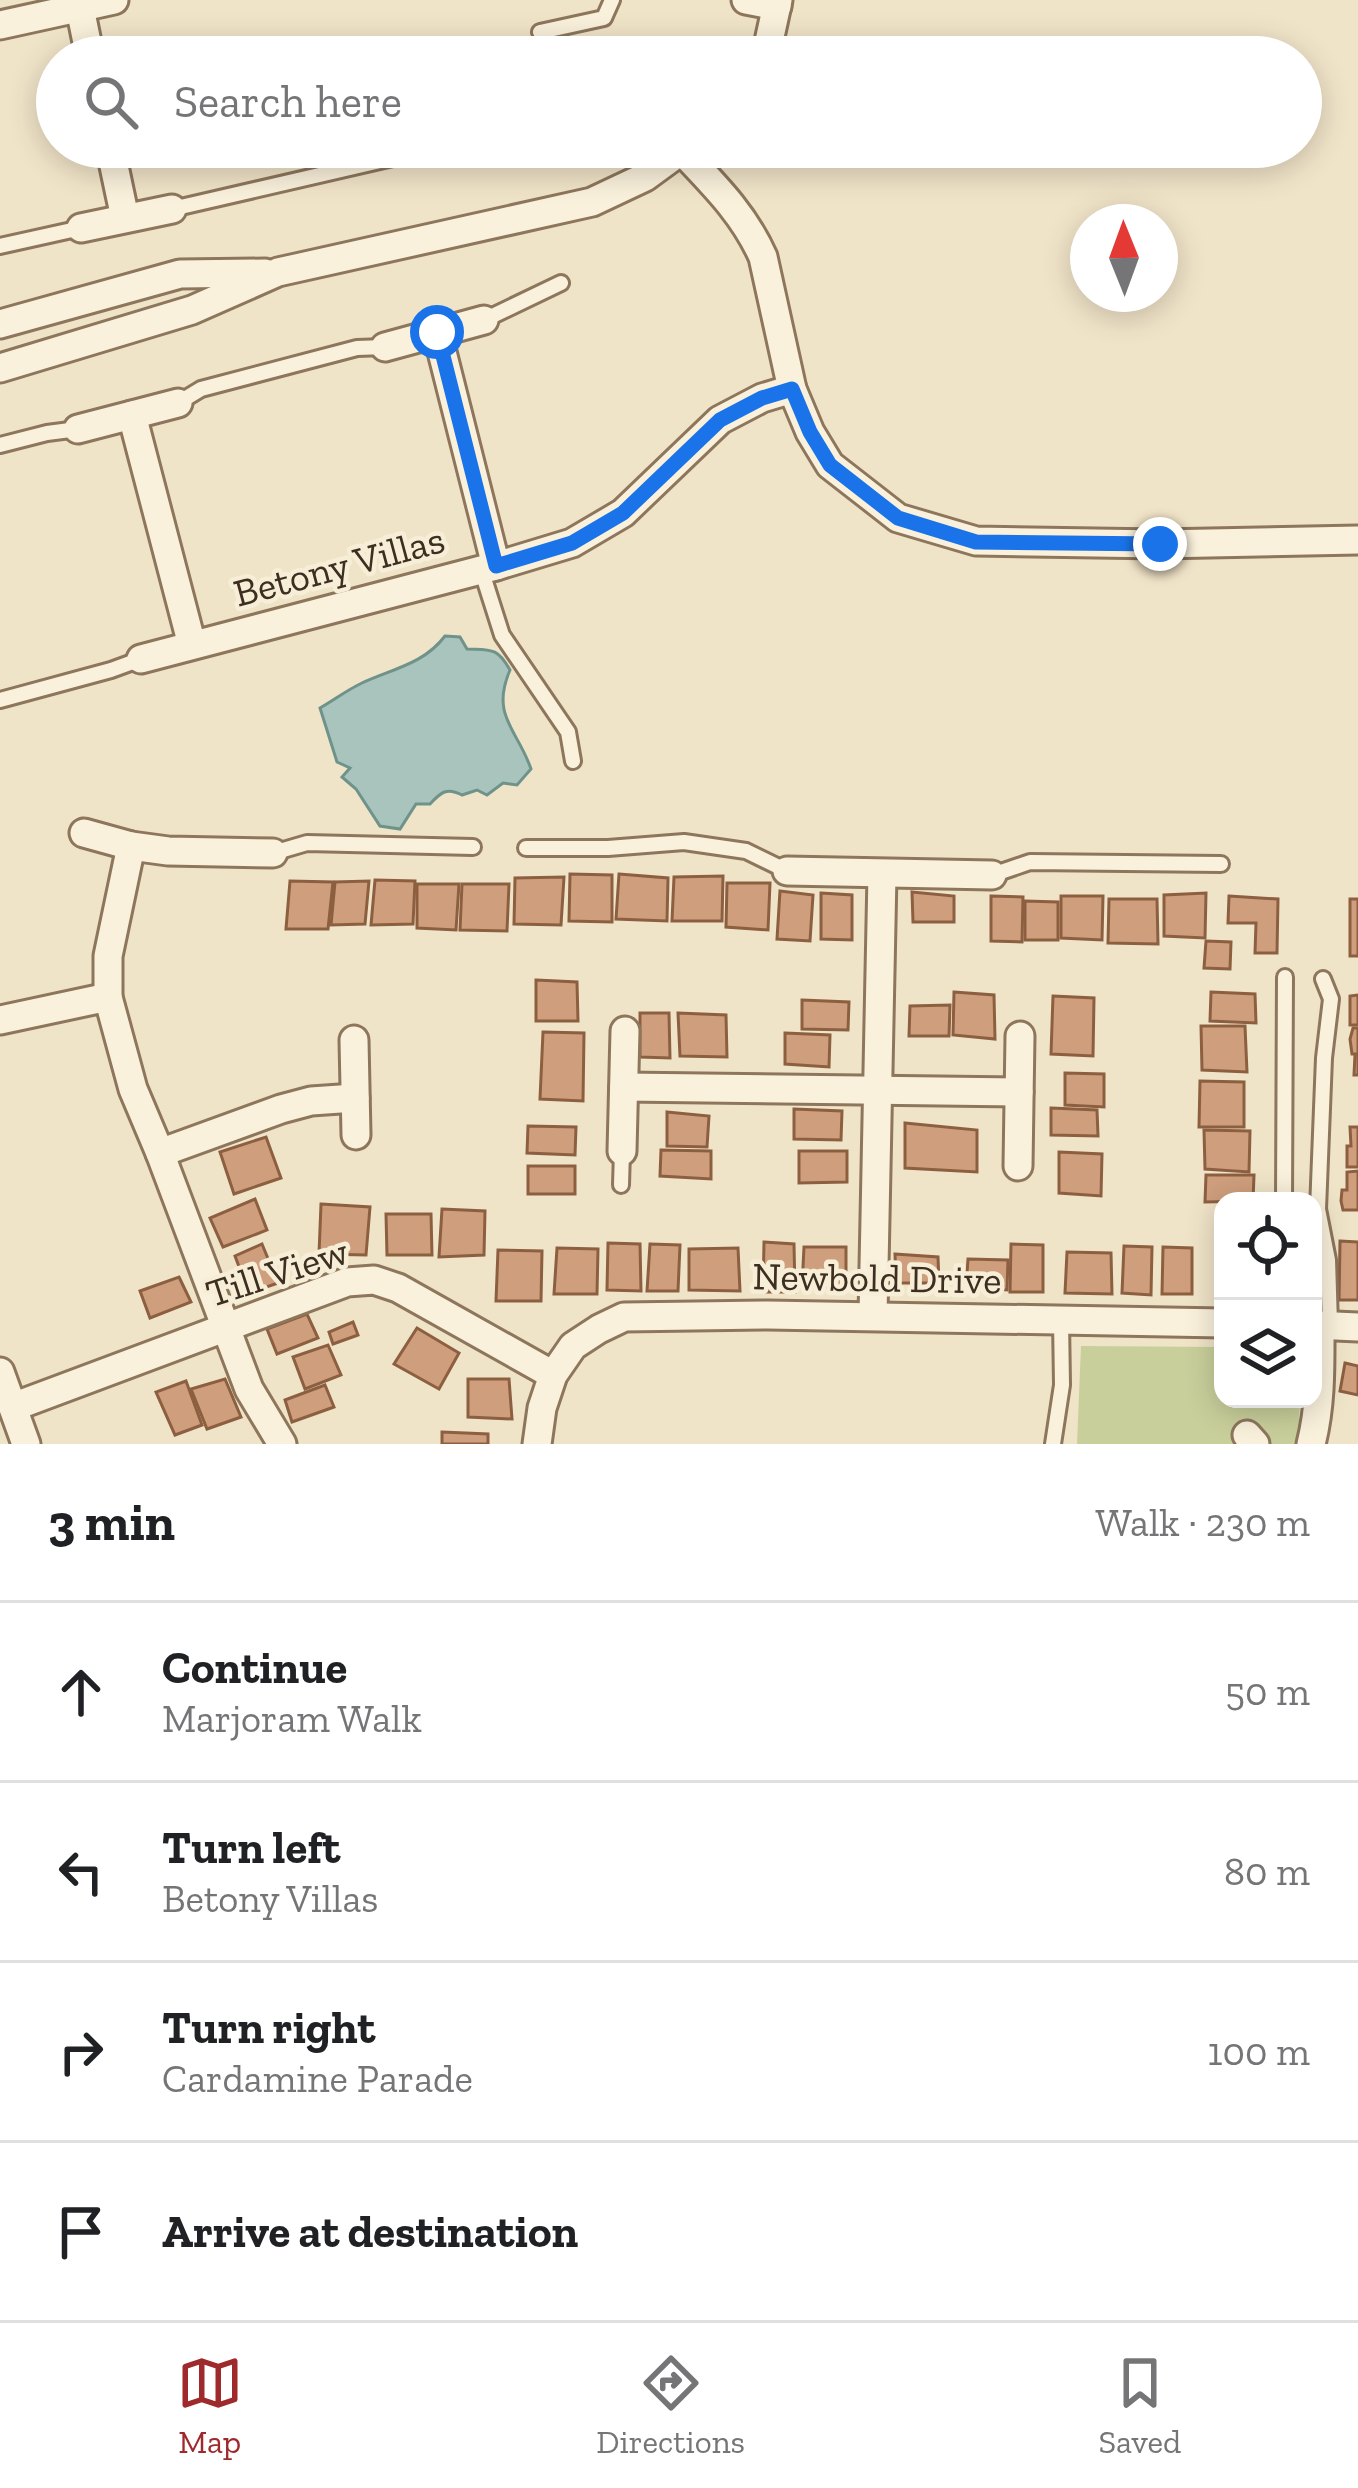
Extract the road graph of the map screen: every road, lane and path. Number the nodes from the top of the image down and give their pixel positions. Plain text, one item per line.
1 (114, 0) edge
2 (612, 0) edge
3 (746, 0) edge
4 (778, 3) edge
5 (80, 8) junction
6 (0, 26) edge
7 (540, 32) dead end
8 (86, 36) edge
9 (770, 36) edge
10 (114, 168) edge
11 (350, 168) edge
12 (658, 168) edge
13 (700, 168) edge
14 (172, 209) joint
15 (125, 218) junction
16 (82, 228) joint
17 (0, 246) edge
18 (278, 272) junction
19 (561, 283) dead end
20 (484, 320) joint
21 (0, 324) edge
22 (437, 332) junction
23 (385, 347) joint
24 (0, 368) edge
25 (792, 389) junction
26 (178, 403) joint
27 (132, 415) junction
28 (78, 429) joint
29 (0, 445) edge
30 (1358, 540) edge
31 (489, 567) junction
32 (192, 645) junction
33 (140, 659) joint
34 (0, 700) edge
35 (573, 761) dead end
36 (84, 833) dead end
37 (131, 846) junction
38 (473, 847) dead end
39 (526, 848) dead end
40 (272, 853) joint
41 (1221, 864) dead end
42 (787, 871) joint
43 (882, 874) junction
44 (992, 874) joint
45 (1285, 976) dead end
46 (1323, 979) dead end
47 (108, 997) junction
48 (0, 1020) edge
49 (625, 1031) dead end
50 (1020, 1036) dead end
51 (354, 1040) dead end
52 (624, 1087) junction
53 (877, 1090) junction
54 (1019, 1092) junction
55 (355, 1098) junction
56 (356, 1135) dead end
57 (622, 1151) joint
58 (160, 1153) junction
59 (1018, 1166) dead end
60 (621, 1185) dead end
61 (1284, 1192) edge
62 (873, 1316) junction
63 (1061, 1320) junction
64 (1214, 1323) edge
65 (1330, 1325) edge
66 (226, 1328) junction
67 (0, 1372) edge
68 (553, 1375) junction
69 (13, 1407) junction
70 (26, 1444) edge
71 (281, 1444) edge
72 (537, 1444) edge
73 (1053, 1444) edge
74 (1311, 1444) edge

1 - 5 street
2 - 7 lane
3 - 4 street
4 - 9 street
5 - 6 street
5 - 8 street
10 - 15 street
11 - 14 lane
12 - 18 street
13 - 25 street
14 - 15 street
15 - 16 street
16 - 17 lane
18 - 21 street
18 - 24 street
19 - 20 lane
20 - 22 street
22 - 23 street
22 - 31 street
23 - 26 lane
25 - 30 street
25 - 31 street, Betony Villas
26 - 27 street
27 - 28 street
27 - 32 street
28 - 29 lane
31 - 32 street, Betony Villas
31 - 35 lane
32 - 33 street, Betony Villas
33 - 34 lane
36 - 37 street
37 - 40 street
37 - 47 street
38 - 40 lane
39 - 42 lane
41 - 44 lane
42 - 43 street
43 - 44 street
43 - 53 street
45 - 61 lane
46 - 65 lane
47 - 48 street
47 - 58 street
49 - 52 street
50 - 54 street
51 - 55 street
52 - 53 street
52 - 57 street
53 - 54 street
53 - 62 street
54 - 59 street
55 - 56 street
55 - 58 street
57 - 60 lane
58 - 66 street
62 - 63 street, Newbold Drive
62 - 68 street, Newbold Drive
63 - 64 street, Newbold Drive
63 - 73 lane
65 - 74 street
66 - 68 street, Till View
66 - 69 street, Till View
66 - 71 street
67 - 69 street
68 - 72 street
69 - 70 street

